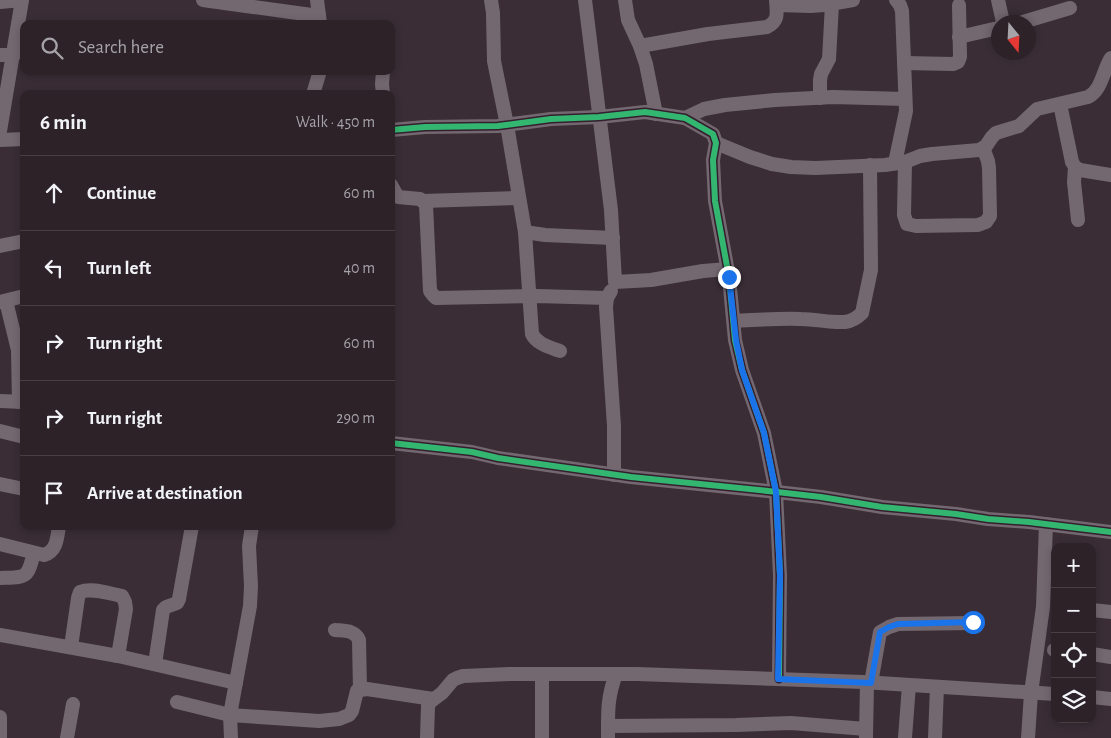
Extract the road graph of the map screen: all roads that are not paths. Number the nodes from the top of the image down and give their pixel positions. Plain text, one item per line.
1 (22, 0) edge
2 (203, 0) edge
3 (317, 0) edge
4 (491, 0) edge
5 (585, 0) edge
6 (625, 0) edge
7 (852, 0) edge
8 (896, 0) edge
9 (998, 0) edge
10 (0, 2) edge
11 (777, 2) edge
12 (832, 4) junction
13 (958, 5) dead end
14 (1070, 8) dead end
15 (1001, 15) edge
16 (1036, 18) edge
17 (320, 20) edge
18 (991, 29) edge
19 (959, 36) junction
20 (640, 46) junction
21 (13, 48) edge
22 (1111, 58) edge
23 (904, 63) junction
24 (319, 75) edge
25 (383, 75) edge
26 (315, 90) edge
27 (383, 90) edge
28 (820, 98) junction
29 (905, 99) junction
30 (1060, 104) junction
31 (656, 114) junction
32 (599, 117) junction
33 (685, 118) junction
34 (507, 125) junction
35 (395, 130) edge
36 (0, 131) edge
37 (20, 139) edge
38 (0, 140) edge
39 (716, 143) junction
40 (983, 148) junction
41 (900, 162) junction
42 (870, 165) junction
43 (1076, 167) junction
44 (1111, 175) edge
45 (395, 192) edge
46 (520, 198) junction
47 (423, 201) junction
48 (1078, 220) dead end
49 (525, 232) junction
50 (613, 238) junction
51 (20, 242) edge
52 (0, 246) edge
53 (728, 269) junction
54 (615, 282) junction
55 (530, 296) junction
56 (20, 297) edge
57 (608, 298) junction
58 (3, 301) edge
59 (734, 321) junction
60 (560, 351) dead end
61 (20, 385) edge
62 (0, 401) edge
63 (20, 402) edge
64 (0, 432) edge
65 (20, 436) edge
66 (395, 443) edge
67 (614, 475) junction
68 (0, 484) edge
69 (20, 488) edge
70 (776, 492) junction
71 (1046, 524) junction
72 (58, 530) edge
73 (191, 530) edge
74 (251, 530) edge
75 (1111, 532) edge
76 (0, 544) edge
77 (34, 553) junction
78 (0, 578) edge
79 (1049, 604) edge
80 (1096, 610) edge
81 (1111, 612) edge
82 (973, 622) dead end
83 (335, 630) dead end
84 (0, 634) edge
85 (72, 647) junction
86 (1096, 655) edge
87 (118, 656) junction
88 (1111, 657) edge
89 (155, 664) junction
90 (542, 674) junction
91 (616, 674) junction
92 (778, 679) junction
93 (236, 683) junction
94 (869, 683) junction
95 (909, 685) junction
96 (937, 687) junction
97 (360, 690) junction
98 (1031, 692) junction
99 (1051, 694) edge
100 (1110, 694) edge
101 (1096, 696) edge
102 (433, 699) junction
103 (177, 702) dead end
104 (73, 704) dead end
105 (230, 715) junction
106 (0, 717) edge
107 (608, 732) edge
108 (866, 733) edge
109 (0, 736) edge
110 (14, 738) edge
111 (67, 738) edge
112 (231, 738) edge
113 (427, 738) edge
114 (542, 738) edge
115 (906, 738) edge
116 (935, 738) edge
117 (1028, 738) edge

1 - 10 street
1 - 21 street
2 - 17 street
3 - 17 street
4 - 34 street
5 - 32 street
6 - 20 street
7 - 12 street
8 - 23 street
9 - 15 street
11 - 12 street
11 - 20 street
12 - 28 street
13 - 19 street
14 - 16 street
18 - 19 street
19 - 23 street
20 - 31 street
21 - 36 street
22 - 30 street
23 - 29 street
24 - 26 street
25 - 27 street
28 - 29 street
28 - 33 street
29 - 41 street
30 - 40 street
30 - 43 street
31 - 32 street
31 - 33 street
32 - 34 street
32 - 50 street
33 - 39 street
34 - 35 street
34 - 46 street
37 - 38 street
39 - 42 street
39 - 53 street
40 - 41 street
40 - 41 street
41 - 42 street
42 - 59 street
43 - 44 street
43 - 48 street
45 - 47 street
46 - 47 street
46 - 49 street
47 - 55 street
49 - 50 street
49 - 55 street
50 - 54 street
51 - 52 street
53 - 54 street
53 - 59 street
54 - 57 street
55 - 57 street
55 - 60 street
56 - 58 street
57 - 67 street
58 - 61 street
59 - 70 street
62 - 63 street
64 - 65 street
66 - 67 street
67 - 70 street
68 - 69 street
70 - 71 street
70 - 92 street
71 - 75 street
71 - 79 street
72 - 77 street
73 - 89 street
74 - 93 street
76 - 77 street
77 - 78 street
79 - 98 street
80 - 81 street
82 - 94 street
83 - 97 street
84 - 85 street
85 - 87 street
85 - 87 street
86 - 88 street
87 - 89 street
89 - 93 street
90 - 91 street
90 - 102 street
90 - 114 street
91 - 92 street
91 - 107 street
92 - 94 street
93 - 105 street
94 - 95 street
94 - 108 street
95 - 96 street
95 - 115 street
96 - 98 street
96 - 116 street
97 - 102 street
97 - 105 street
98 - 99 street
98 - 117 street
100 - 101 street
102 - 113 street
103 - 105 street
104 - 111 street
105 - 112 street
106 - 109 street
107 - 108 street
109 - 110 street

